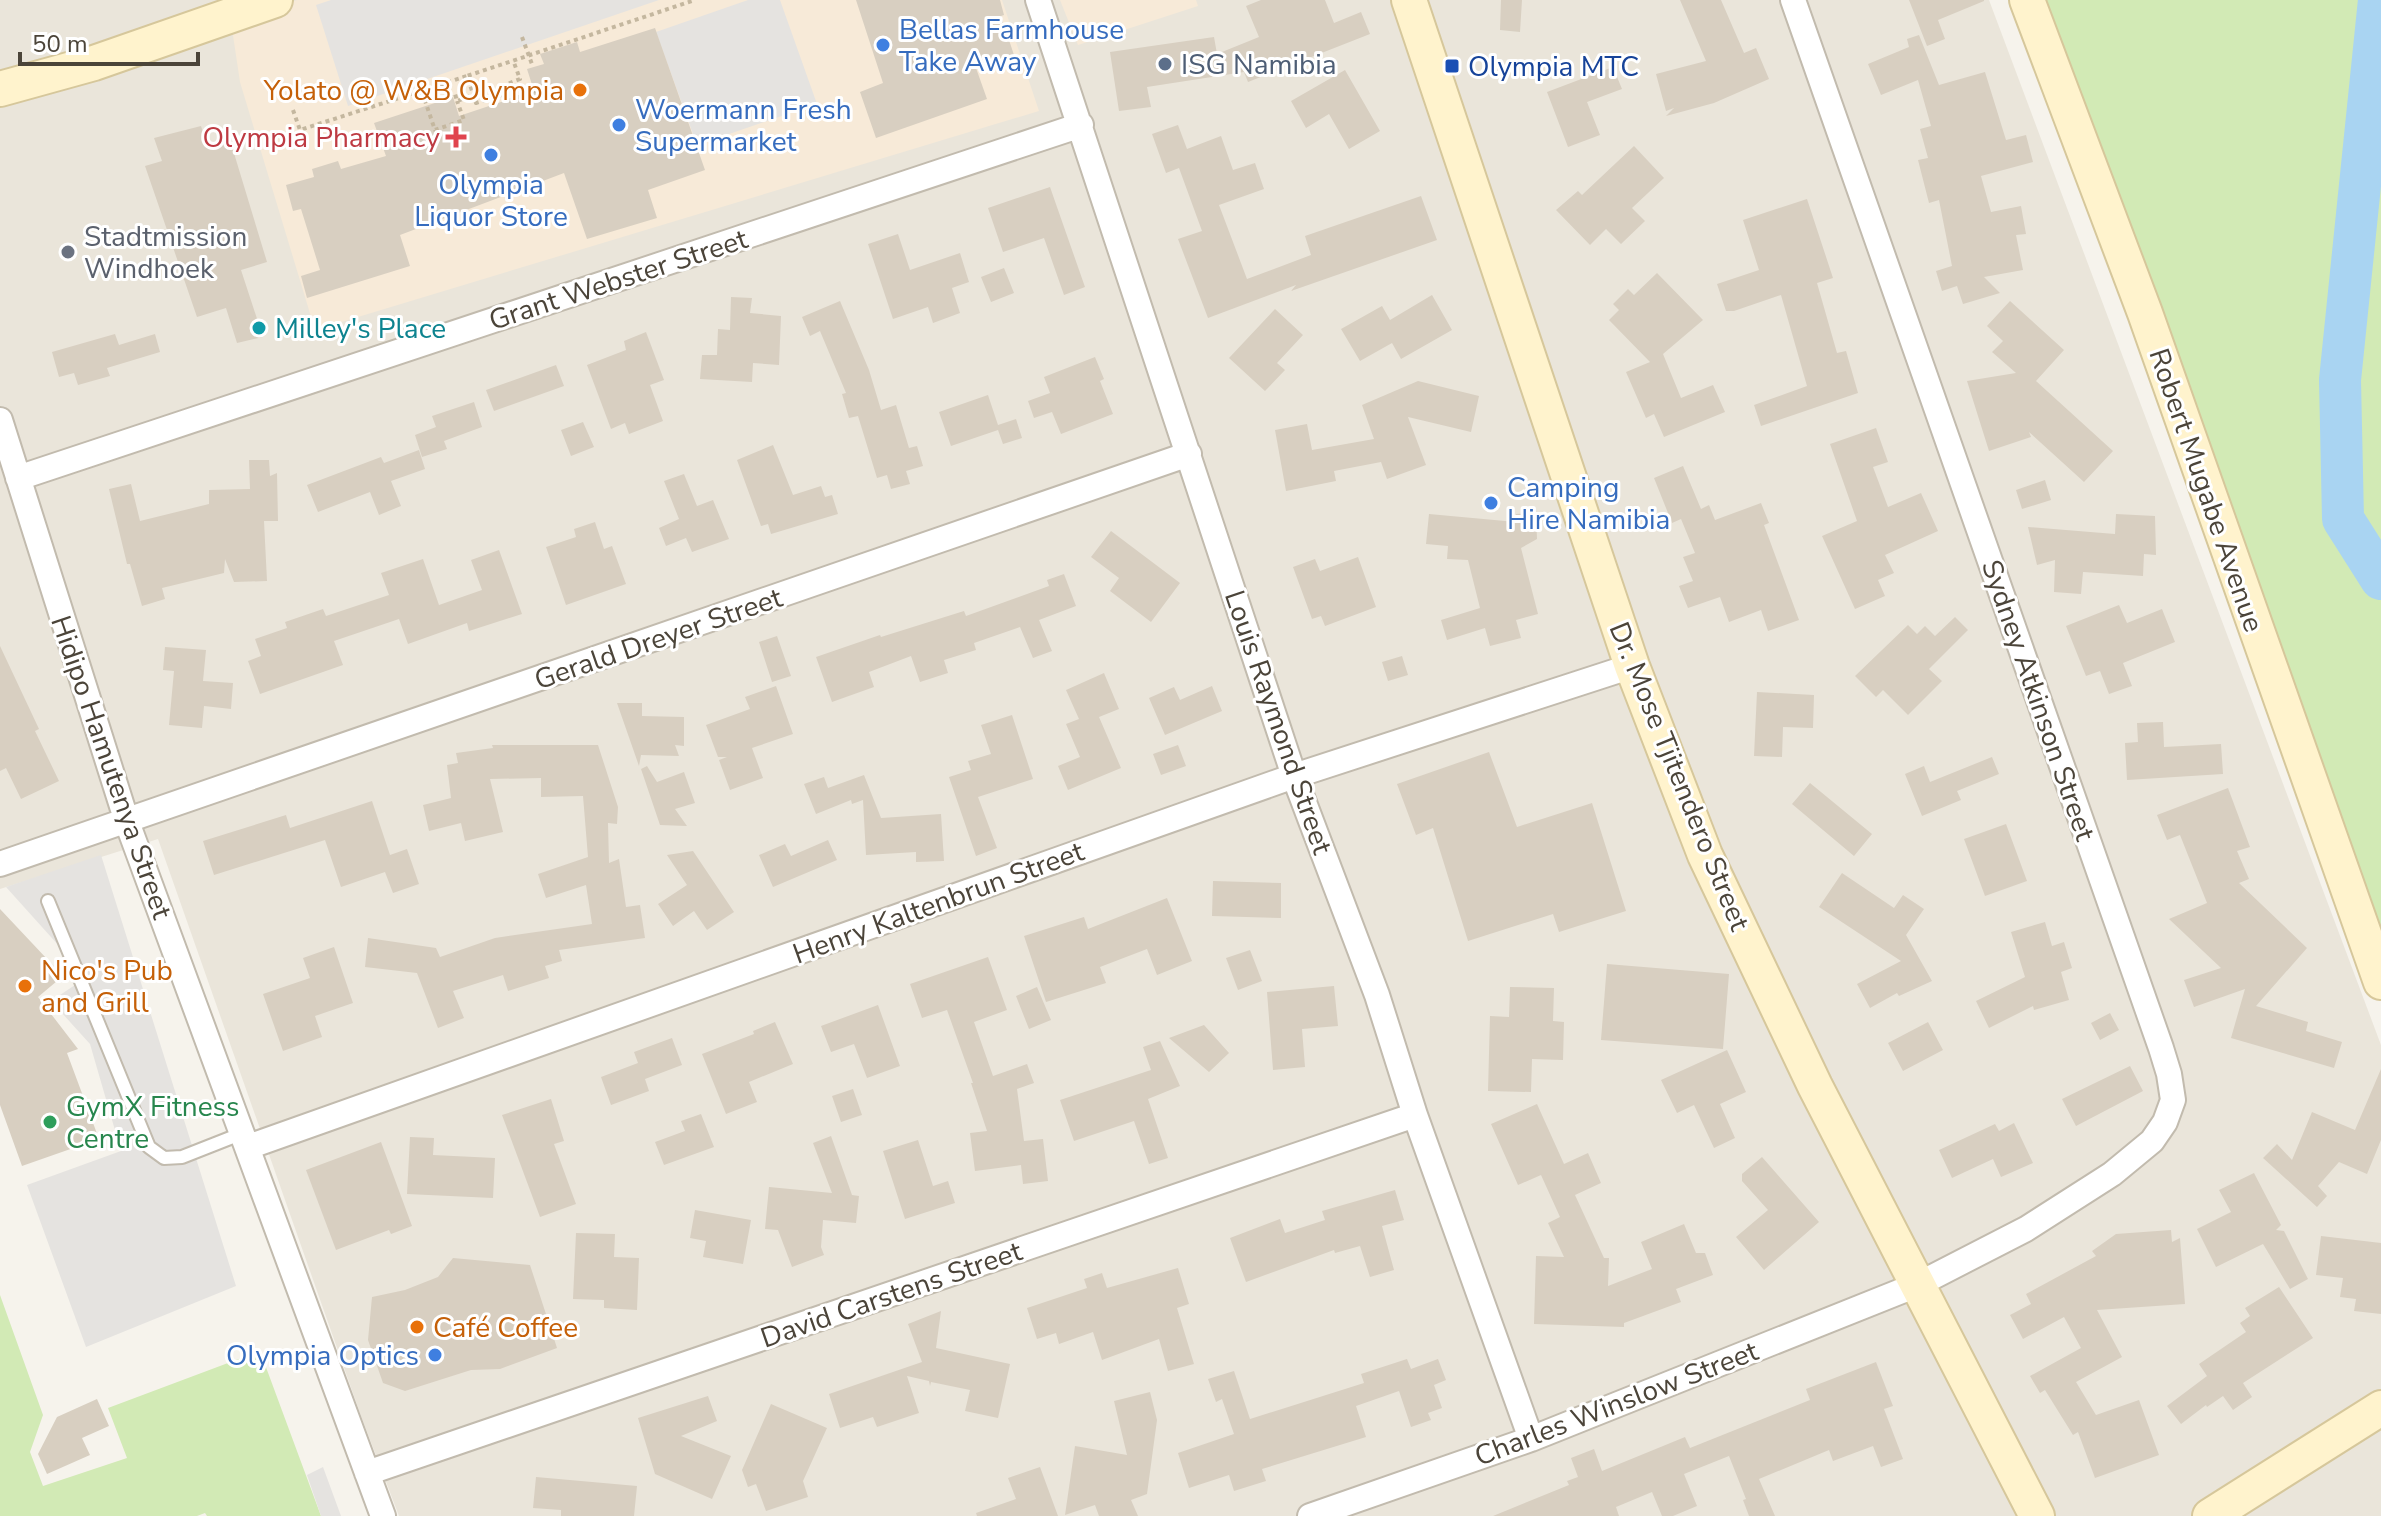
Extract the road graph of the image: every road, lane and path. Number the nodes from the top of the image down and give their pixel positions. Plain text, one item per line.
1 (275, 0) edge
2 (695, 0) edge
3 (1038, 0) edge
4 (1409, 0) edge
5 (1793, 0) edge
6 (2027, 0) edge
7 (522, 37) dead end
8 (529, 54) junction
9 (513, 60) junction
10 (533, 67) dead end
11 (467, 76) junction
12 (0, 89) edge
13 (535, 91) dead end
14 (422, 92) junction
15 (505, 94) junction
16 (473, 95) junction
17 (451, 97) dead end
18 (457, 101) junction
19 (293, 110) dead end
20 (1081, 125) junction
21 (0, 420) edge
22 (1189, 454) junction
23 (18, 478) junction
24 (1632, 666) junction
25 (1294, 776) junction
26 (127, 822) junction
27 (0, 864) edge
28 (48, 901) dead end
29 (2381, 982) edge
30 (1415, 1115) junction
31 (245, 1140) junction
32 (1919, 1284) junction
33 (2381, 1408) edge
34 (1531, 1439) junction
35 (367, 1473) junction
36 (383, 1516) edge
37 (1310, 1516) edge
38 (2037, 1516) edge
39 (2210, 1516) edge

1 - 12 street
2 - 8 path
3 - 20 street, Louis Raymond Street
4 - 24 street, Dr. Mose Tjitendero Street
5 - 32 street, Sydney Atkinson Street
6 - 29 street, Robert Mugabe Avenue
7 - 8 path
8 - 9 path
8 - 10 path
9 - 11 path
9 - 15 path
11 - 14 path
11 - 16 path
13 - 15 path
14 - 18 path
14 - 19 path
15 - 16 path
16 - 18 path
17 - 18 path
20 - 22 street, Louis Raymond Street
20 - 23 street, Grant Webster Street
21 - 23 street, Hidipo Hamutenya Street
22 - 25 street, Louis Raymond Street
22 - 26 street, Gerald Dreyer Street
23 - 26 street, Hidipo Hamutenya Street
24 - 25 street, Henry Kaltenbrun Street
24 - 32 street, Dr. Mose Tjitendero Street
25 - 30 street, Louis Raymond Street
25 - 31 street, Henry Kaltenbrun Street
26 - 27 street, Gerald Dreyer Street
26 - 31 street, Hidipo Hamutenya Street
28 - 31 lane
30 - 34 street, Louis Raymond Street
30 - 35 street, David Carstens Street
31 - 35 street, Hidipo Hamutenya Street
32 - 34 street, Charles Winslow Street
32 - 38 street, Dr. Mose Tjitendero Street
33 - 39 street
34 - 37 street, Charles Winslow Street
35 - 36 street, Hidipo Hamutenya Street

